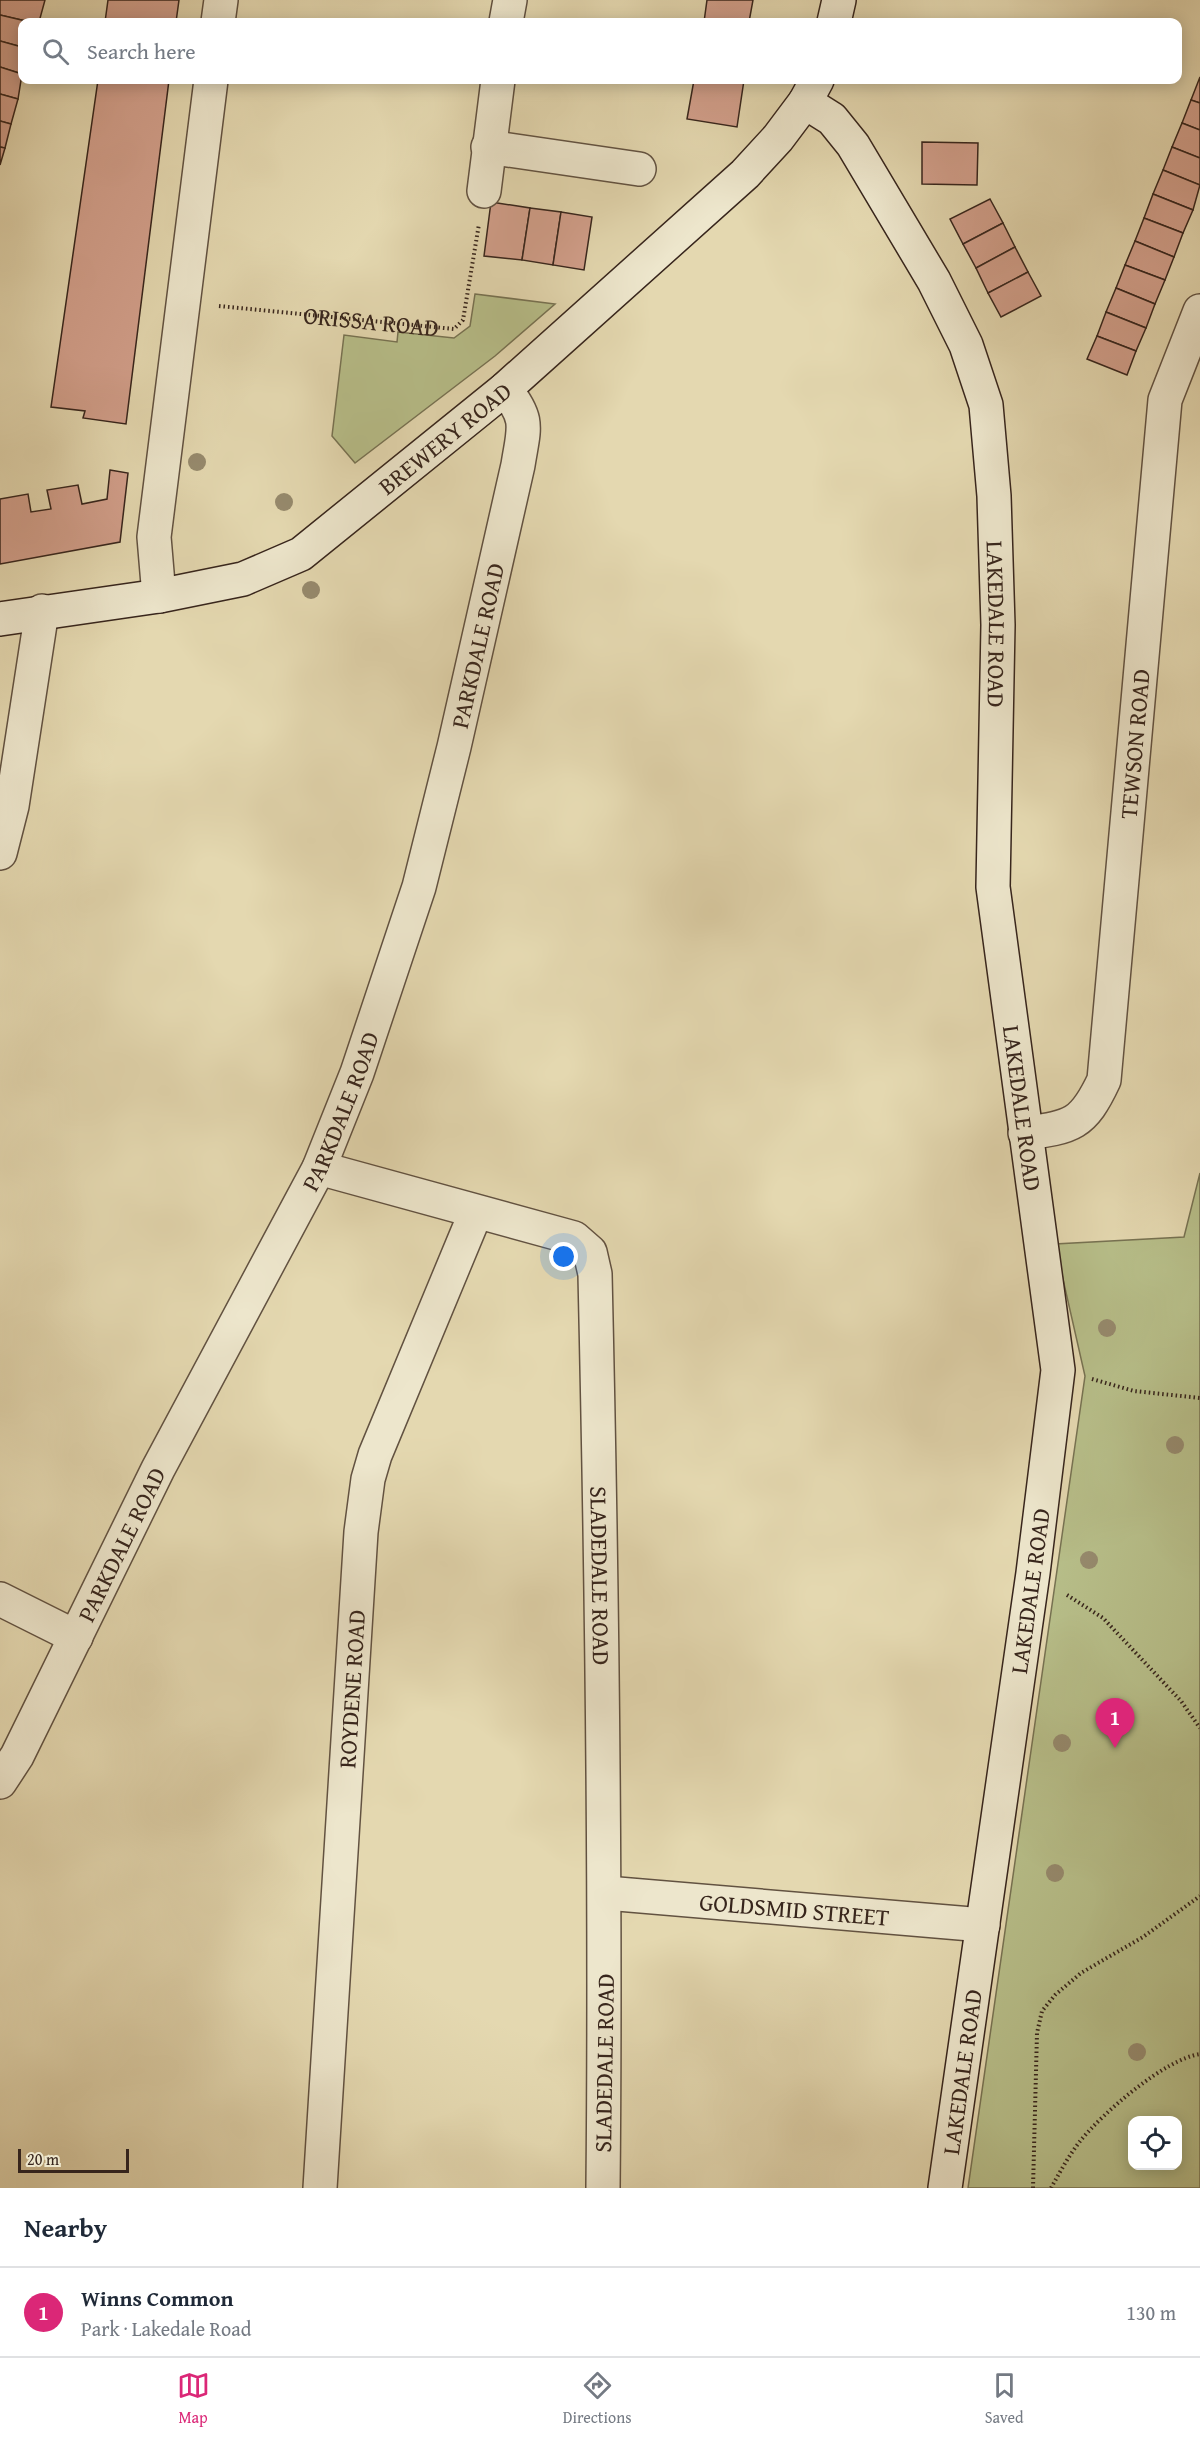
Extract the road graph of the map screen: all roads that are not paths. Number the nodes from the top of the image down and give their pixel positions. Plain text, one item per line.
1 (221, 0) edge
2 (510, 0) edge
3 (839, 0) edge
4 (219, 18) edge
5 (507, 18) edge
6 (835, 18) edge
7 (210, 84) edge
8 (497, 84) edge
9 (811, 91) edge
10 (488, 147) junction
11 (639, 170) dead end
12 (484, 191) road end
13 (1199, 317) edge
14 (505, 389) junction
15 (159, 596) junction
16 (42, 611) junction
17 (0, 619) edge
18 (0, 853) edge
19 (1025, 1132) junction
20 (319, 1168) junction
21 (476, 1212) junction
22 (0, 1599) edge
23 (76, 1637) junction
24 (0, 1782) edge
25 (606, 1893) junction
26 (983, 1925) junction
27 (320, 2188) edge
28 (603, 2188) edge
29 (945, 2188) edge

1 - 4 street
2 - 5 street
3 - 6 street
7 - 15 street
8 - 10 street
9 - 14 street, BREWERY ROAD
9 - 19 street, LAKEDALE ROAD
10 - 11 street
10 - 12 street
13 - 19 street, TEWSON ROAD
14 - 15 street, BREWERY ROAD
14 - 20 street, PARKDALE ROAD
15 - 16 street, BREWERY ROAD
16 - 17 street, BREWERY ROAD
16 - 18 street
19 - 26 street, LAKEDALE ROAD
20 - 21 street, SLADEDALE ROAD
20 - 23 street, PARKDALE ROAD
21 - 25 street, SLADEDALE ROAD
21 - 27 street, ROYDENE ROAD
22 - 23 street
23 - 24 street, PARKDALE ROAD
25 - 26 street, GOLDSMID STREET
25 - 28 street, SLADEDALE ROAD
26 - 29 street, LAKEDALE ROAD

